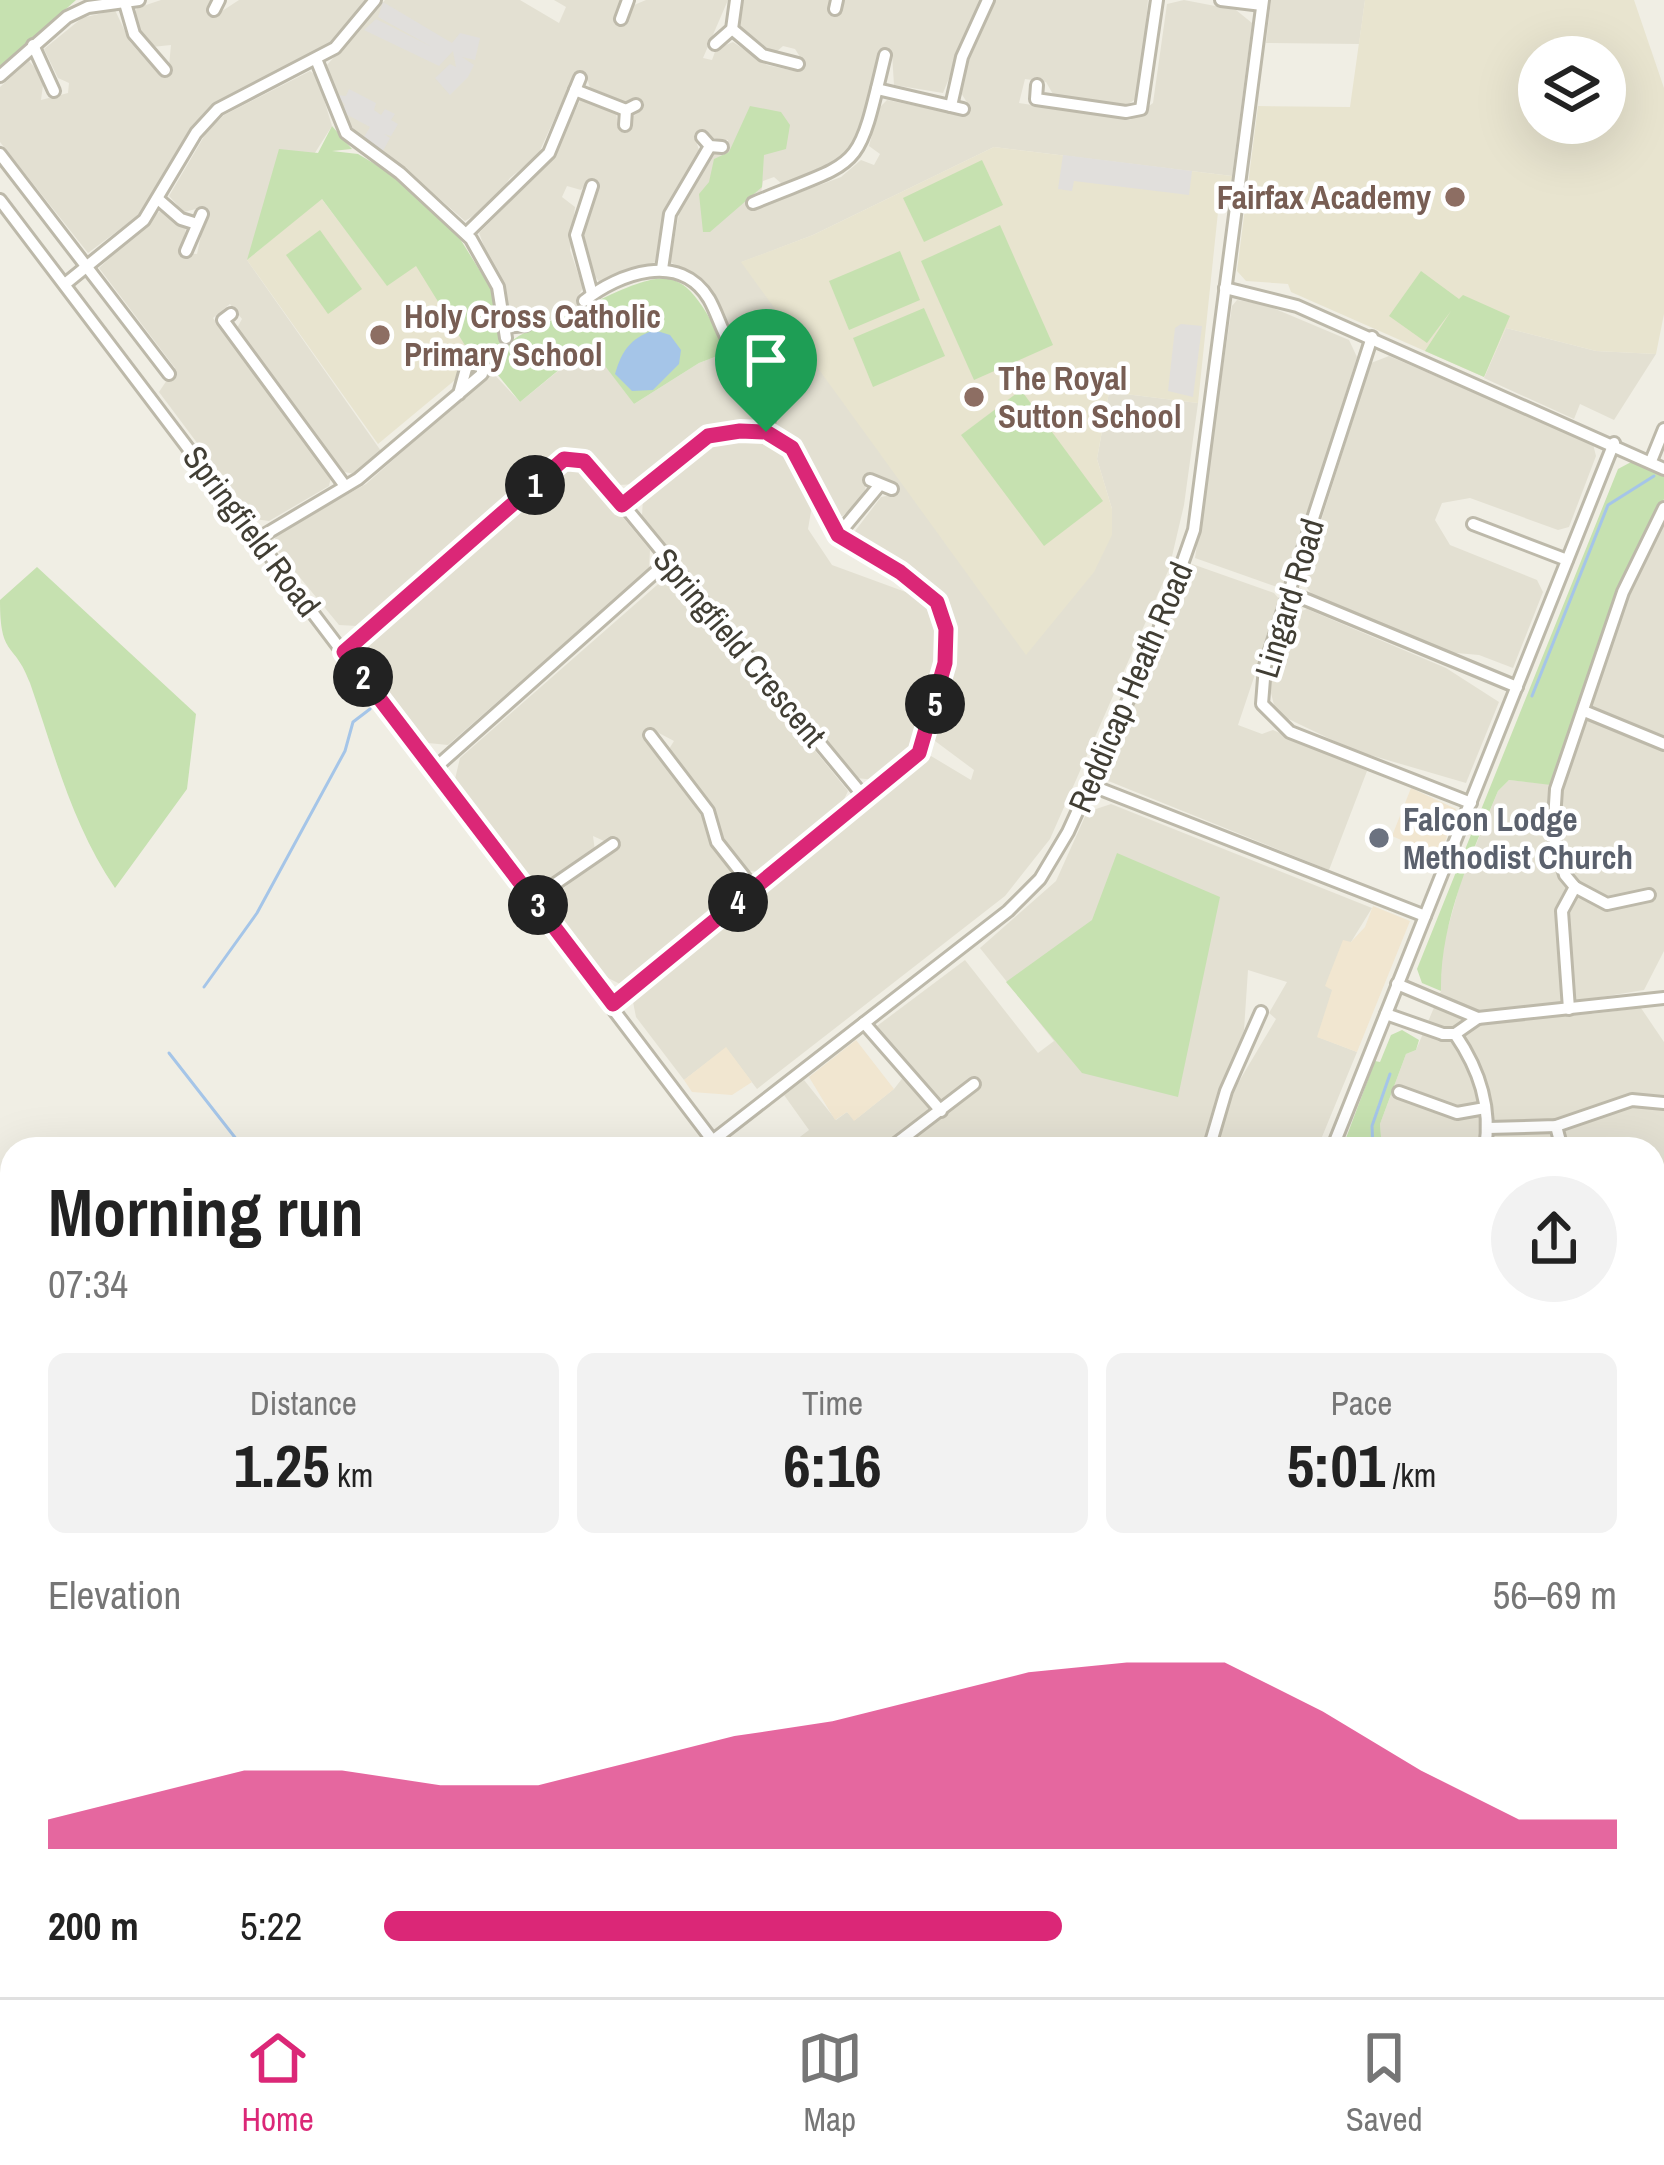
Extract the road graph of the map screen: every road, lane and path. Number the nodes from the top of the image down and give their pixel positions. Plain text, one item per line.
1 (375, 0) edge
2 (628, 0) edge
3 (736, 0) edge
4 (988, 0) edge
5 (1157, 0) edge
6 (1220, 0) edge
7 (132, 1) edge
8 (1262, 2) edge
9 (621, 19) dead end
10 (732, 29) junction
11 (715, 44) dead end
12 (33, 45) junction
13 (884, 56) dead end
14 (316, 59) junction
15 (791, 59) dead end
16 (164, 60) dead end
17 (0, 76) edge
18 (1037, 85) dead end
19 (877, 88) junction
20 (55, 92) dead end
21 (625, 125) dead end
22 (712, 143) dead end
23 (860, 149) junction
24 (0, 154) edge
25 (874, 158) dead end
26 (592, 186) dead end
27 (568, 193) dead end
28 (158, 199) junction
29 (0, 200) edge
30 (585, 200) junction
31 (753, 203) dead end
32 (466, 233) junction
33 (186, 250) dead end
34 (87, 266) junction
35 (662, 268) junction
36 (64, 284) junction
37 (1225, 288) junction
38 (231, 314) dead end
39 (526, 326) dead end
40 (1372, 337) junction
41 (169, 374) dead end
42 (459, 394) dead end
43 (1664, 429) edge
44 (766, 432) junction
45 (1614, 443) junction
46 (1651, 461) junction
47 (1664, 469) edge
48 (346, 486) junction
49 (892, 489) dead end
50 (622, 505) junction
51 (1664, 508) edge
52 (1473, 524) dead end
53 (838, 535) junction
54 (259, 538) junction
55 (1568, 560) junction
56 (668, 561) junction
57 (1290, 593) junction
58 (344, 652) junction
59 (1517, 687) junction
60 (1584, 711) junction
61 (658, 739) dead end
62 (1664, 745) edge
63 (434, 769) junction
64 (1090, 784) junction
65 (865, 798) junction
66 (1471, 802) junction
67 (591, 838) dead end
68 (1575, 887) junction
69 (754, 889) junction
70 (1649, 895) dead end
71 (533, 899) junction
72 (1425, 916) junction
73 (1397, 984) junction
74 (1664, 998) edge
75 (613, 1004) junction
76 (1454, 1009) junction
77 (1569, 1009) junction
78 (1261, 1012) dead end
79 (1386, 1014) junction
80 (1478, 1018) junction
81 (864, 1023) junction
82 (1452, 1032) junction
83 (974, 1084) dead end
84 (1399, 1091) dead end
85 (1416, 1099) junction
86 (1664, 1102) edge
87 (1485, 1108) junction
88 (941, 1111) junction
89 (1409, 1115) dead end
90 (1556, 1126) junction
91 (1488, 1127) junction
92 (706, 1137) edge
93 (723, 1137) edge
94 (906, 1137) edge
95 (1213, 1137) edge
96 (1338, 1137) edge
97 (1487, 1137) edge
98 (1559, 1137) edge

1 - 14 street
2 - 9 street
3 - 10 street
4 - 19 street
5 - 18 street
6 - 8 street
7 - 12 street
7 - 16 street
8 - 37 street, Reddicap Heath Road
10 - 11 street
10 - 15 street
12 - 17 street
12 - 20 street
13 - 19 street
14 - 28 street
14 - 32 street
19 - 23 street
21 - 32 street
22 - 35 street
23 - 25 street
23 - 31 street
24 - 34 street
26 - 30 street
27 - 30 street
28 - 33 street
28 - 34 street
29 - 36 street, Springfield Road
30 - 35 street
32 - 39 street
34 - 36 street
34 - 41 street
35 - 44 street
36 - 54 street, Springfield Road
37 - 40 street
37 - 64 street, Reddicap Heath Road
38 - 48 street
40 - 45 street
40 - 57 street, Lingard Road
42 - 48 street
43 - 46 street
44 - 50 street
44 - 53 street
45 - 46 street
45 - 55 street
46 - 47 street
48 - 54 street
49 - 53 street
50 - 56 street, Springfield Crescent
50 - 58 street, Springfield Crescent
51 - 60 street
52 - 55 street
53 - 65 street
54 - 58 street, Springfield Road
55 - 59 street
56 - 63 street
56 - 65 street, Springfield Crescent
57 - 59 street
57 - 66 street, Lingard Road
58 - 63 street, Springfield Road
59 - 66 street
60 - 62 street
60 - 68 street
61 - 69 street
63 - 71 street, Springfield Road
64 - 72 street
64 - 81 street, Reddicap Heath Road
65 - 69 street
66 - 72 street
67 - 71 street
68 - 70 street
68 - 77 street
69 - 75 street
71 - 75 street, Springfield Road
72 - 73 street
73 - 76 street
73 - 79 street
74 - 77 street
75 - 92 street, Springfield Road
76 - 80 street
76 - 82 street
76 - 82 street
77 - 80 street
78 - 95 street
79 - 82 street
79 - 96 street
80 - 82 street
81 - 88 street
81 - 93 street, Reddicap Heath Road
82 - 87 street
83 - 88 street
84 - 85 street
85 - 87 street
85 - 89 street
86 - 90 street
87 - 91 street
88 - 94 street
90 - 91 street
90 - 98 street
91 - 97 street

